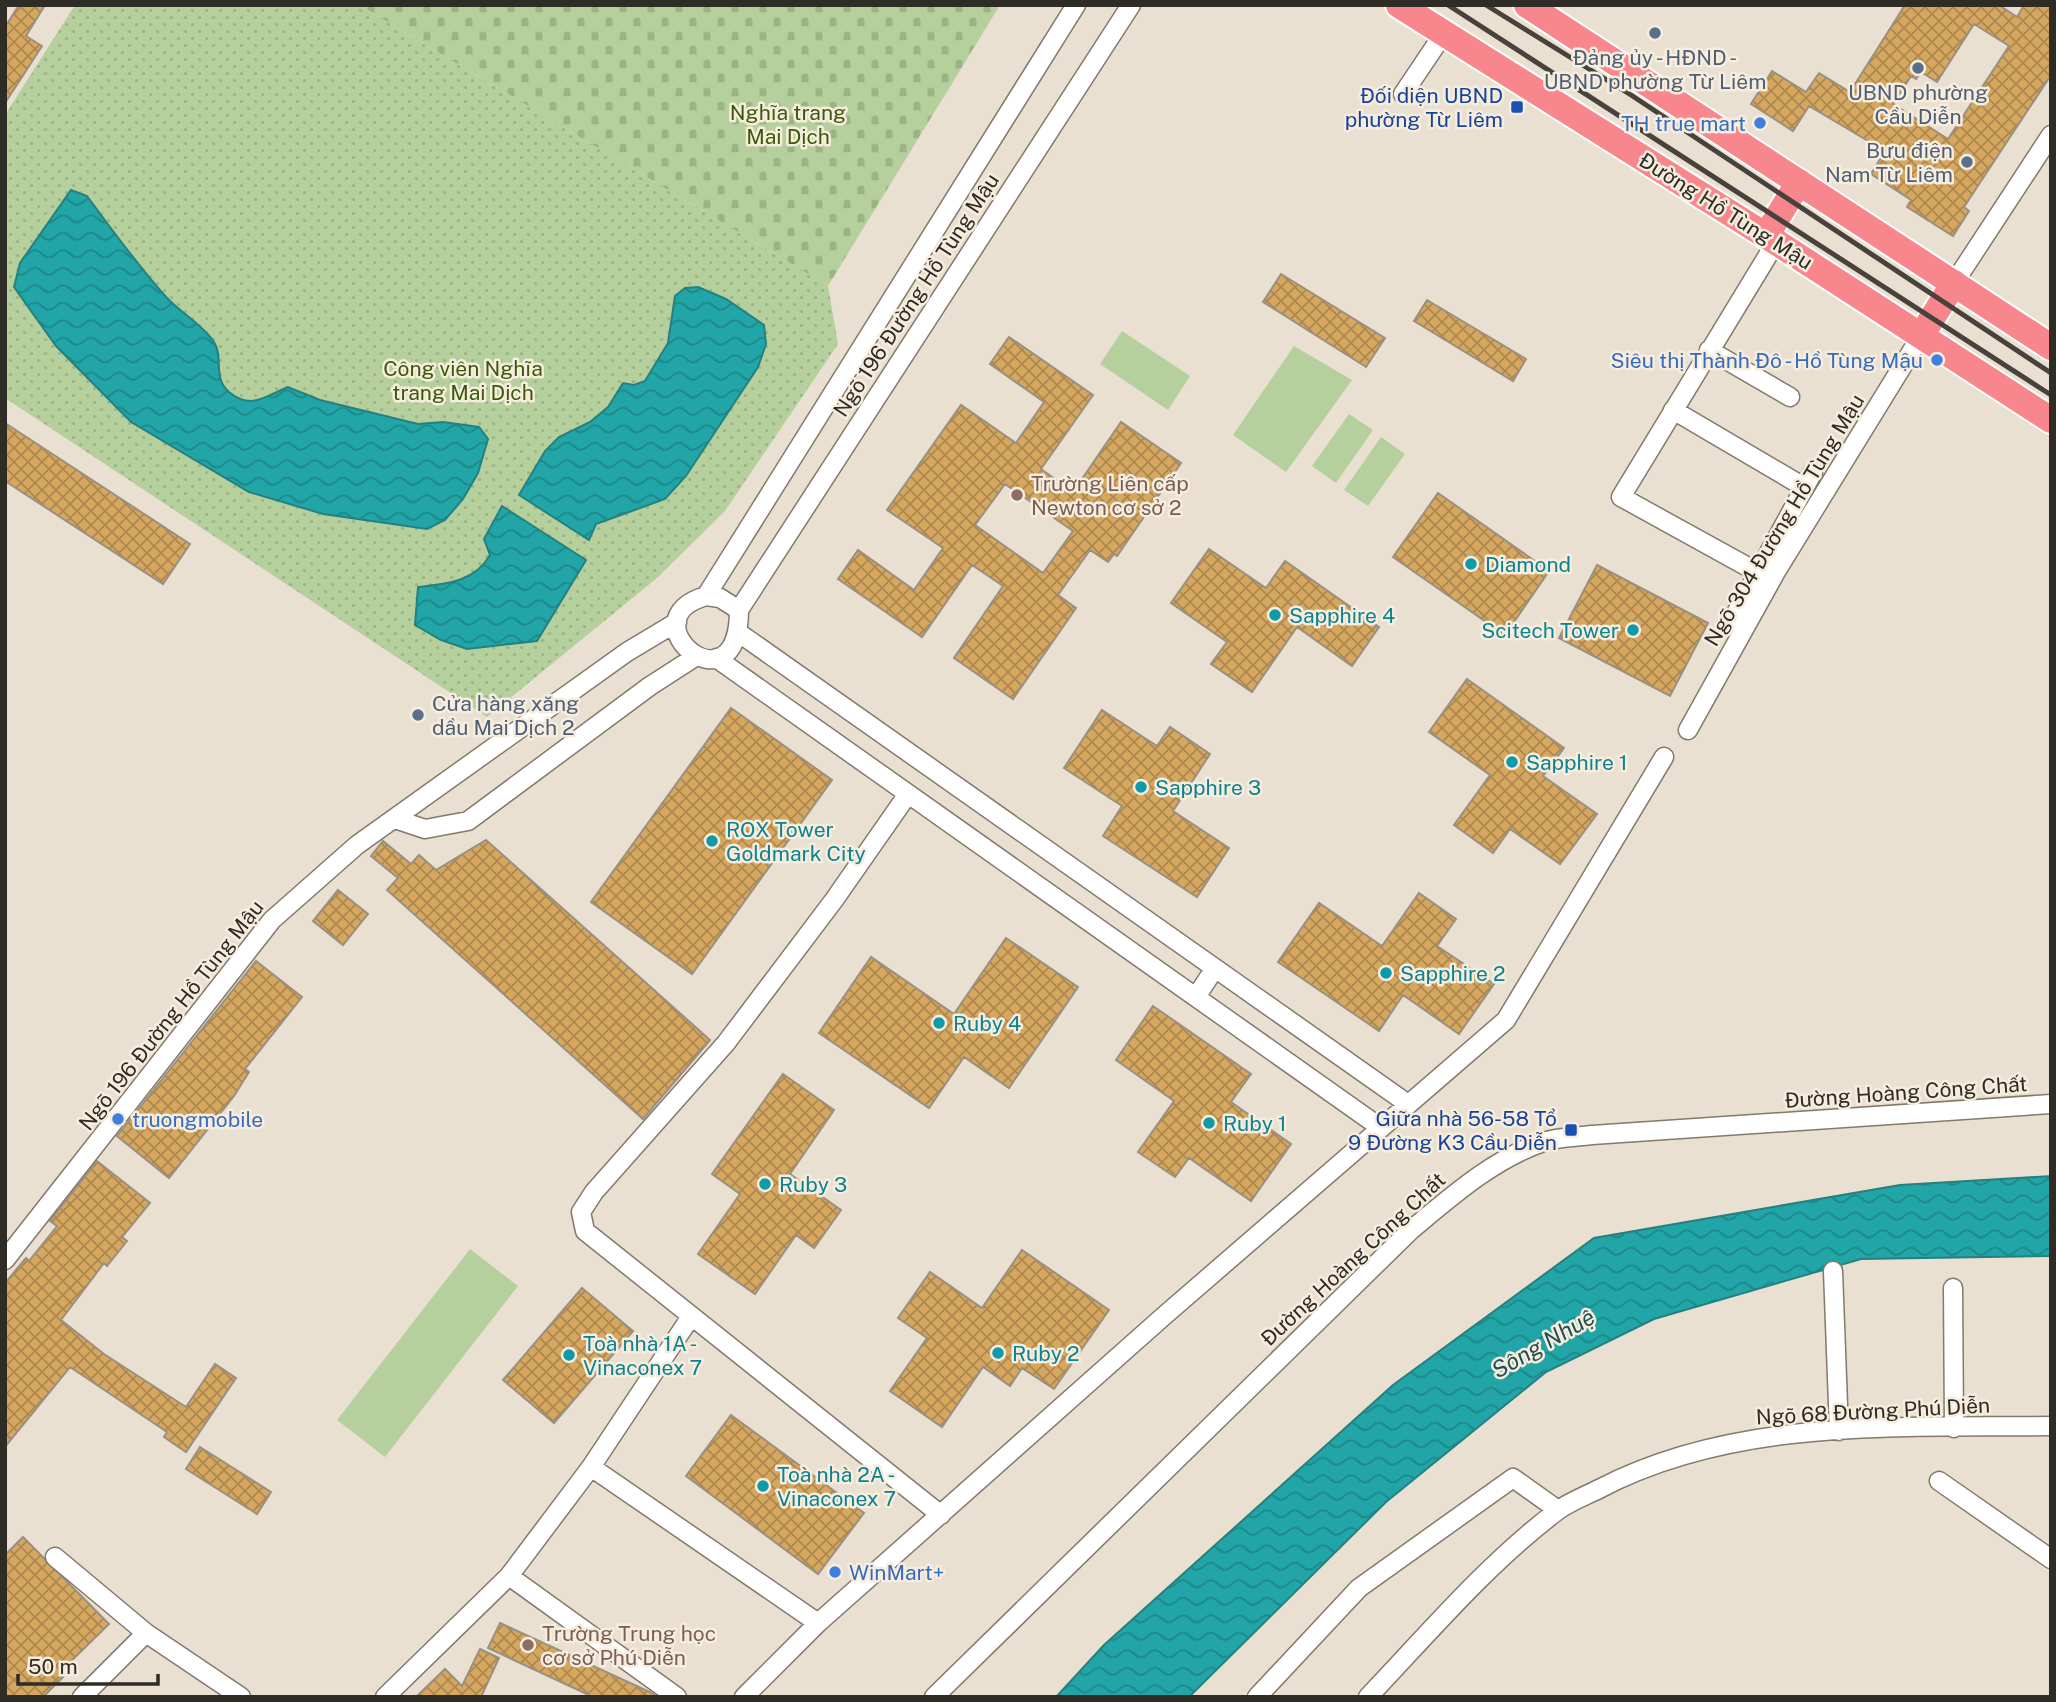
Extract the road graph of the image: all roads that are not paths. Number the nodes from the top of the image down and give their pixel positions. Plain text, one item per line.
1 (1076, 5) edge
2 (1131, 5) edge
3 (1399, 5) edge
4 (1527, 5) edge
5 (1444, 33) junction
6 (1403, 94) dead end
7 (2051, 135) edge
8 (1799, 182) junction
9 (1771, 239) junction
10 (1954, 283) junction
11 (1921, 336) junction
12 (2051, 347) edge
13 (1709, 350) junction
14 (1790, 397) dead end
15 (1674, 410) junction
16 (2051, 420) edge
17 (1814, 472) dead end
18 (1804, 488) junction
19 (1757, 572) junction
20 (706, 596) junction
21 (739, 610) junction
22 (677, 622) junction
23 (739, 633) junction
24 (1742, 633) junction
25 (695, 657) junction
26 (716, 658) junction
27 (1688, 730) dead end
28 (1664, 757) dead end
29 (908, 793) junction
30 (395, 819) junction
31 (1215, 968) junction
32 (1196, 997) junction
33 (1408, 1104) junction
34 (2051, 1104) edge
35 (1381, 1128) junction
36 (5, 1260) edge
37 (1833, 1271) dead end
38 (1953, 1288) dead end
39 (690, 1318) junction
40 (2051, 1426) edge
41 (1954, 1427) junction
42 (1839, 1431) junction
43 (591, 1467) junction
44 (1939, 1481) dead end
45 (1559, 1510) junction
46 (941, 1515) junction
47 (55, 1557) dead end
48 (2051, 1559) edge
49 (509, 1576) junction
50 (818, 1623) junction
51 (146, 1633) junction
52 (238, 1696) edge
53 (82, 1697) edge
54 (385, 1697) edge
55 (677, 1697) edge
56 (744, 1697) edge
57 (934, 1697) edge
58 (1257, 1697) edge
59 (1368, 1697) edge

1 - 20 street, Ngõ 196 Đường Hồ Tùng Mậu
2 - 21 street, Ngõ 196 Đường Hồ Tùng Mậu
3 - 5 highway, Đường Hồ Tùng Mậu
4 - 8 highway
5 - 6 street
5 - 9 highway, Đường Hồ Tùng Mậu
7 - 10 street
8 - 9 highway
8 - 10 highway
9 - 11 highway, Đường Hồ Tùng Mậu
9 - 13 street
10 - 11 highway
10 - 12 highway
11 - 16 highway, Đường Hồ Tùng Mậu
11 - 24 street, Ngõ 304 Đường Hồ Tùng Mậu
13 - 14 street
13 - 15 street
15 - 18 street
15 - 19 street
17 - 18 street
18 - 19 street
19 - 24 street
20 - 21 street
20 - 22 street
21 - 23 street
22 - 25 street
22 - 30 street, Ngõ 196 Đường Hồ Tùng Mậu
23 - 26 street
23 - 31 street
24 - 27 street, Ngõ 304 Đường Hồ Tùng Mậu
25 - 26 street
25 - 30 street
26 - 29 street
28 - 33 street
29 - 32 street
29 - 39 street
30 - 36 street, Ngõ 196 Đường Hồ Tùng Mậu
31 - 32 street
31 - 33 street
32 - 35 street
33 - 35 street
34 - 57 street, Đường Hoàng Công Chất
35 - 46 street
37 - 42 street
38 - 41 street
39 - 43 street
39 - 46 street
40 - 41 street, Ngõ 68 Đường Phú Diễn
41 - 42 street, Ngõ 68 Đường Phú Diễn
42 - 45 street, Ngõ 68 Đường Phú Diễn
43 - 49 street
43 - 50 street
44 - 48 street
45 - 58 street
45 - 59 street, Ngõ 68 Đường Phú Diễn
46 - 50 street
47 - 51 street
49 - 54 street
49 - 55 street
50 - 56 street
51 - 52 street
51 - 53 street

